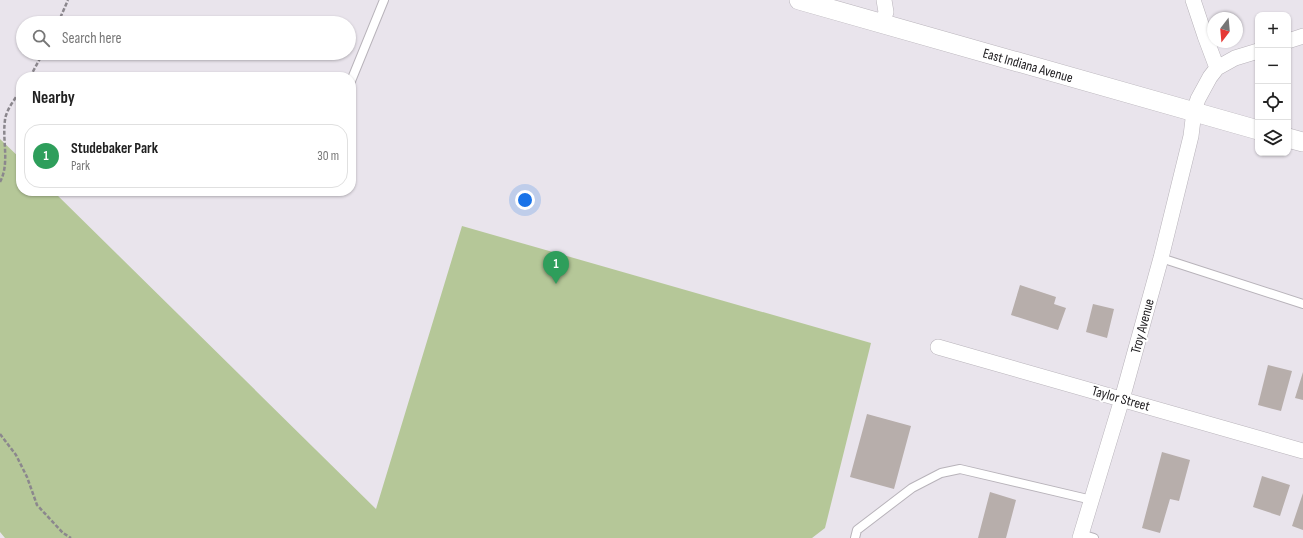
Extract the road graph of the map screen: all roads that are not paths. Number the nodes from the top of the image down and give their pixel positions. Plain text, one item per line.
1 (384, 0) edge
2 (799, 0) edge
3 (884, 0) edge
4 (1193, 0) edge
5 (882, 24) junction
6 (1303, 36) edge
7 (1291, 40) edge
8 (1255, 52) edge
9 (1218, 68) junction
10 (355, 72) edge
11 (1194, 111) junction
12 (1255, 129) edge
13 (1291, 139) edge
14 (1303, 142) edge
15 (1161, 258) junction
16 (1303, 304) edge
17 (938, 347) dead end
18 (1122, 399) junction
19 (1303, 451) edge
20 (1092, 500) junction
21 (1085, 537) edge
22 (855, 538) edge

1 - 10 lane
2 - 5 street, East Indiana Avenue
3 - 5 street
4 - 9 street
5 - 11 street, East Indiana Avenue
6 - 7 street
8 - 9 street
9 - 11 street, Troy Avenue
11 - 12 street, East Indiana Avenue
11 - 15 street, Troy Avenue
13 - 14 street
15 - 16 lane
15 - 18 street, Troy Avenue
17 - 18 street, Taylor Street
18 - 19 street, Taylor Street
18 - 20 street, Troy Avenue
20 - 21 street, Troy Avenue
20 - 22 lane

